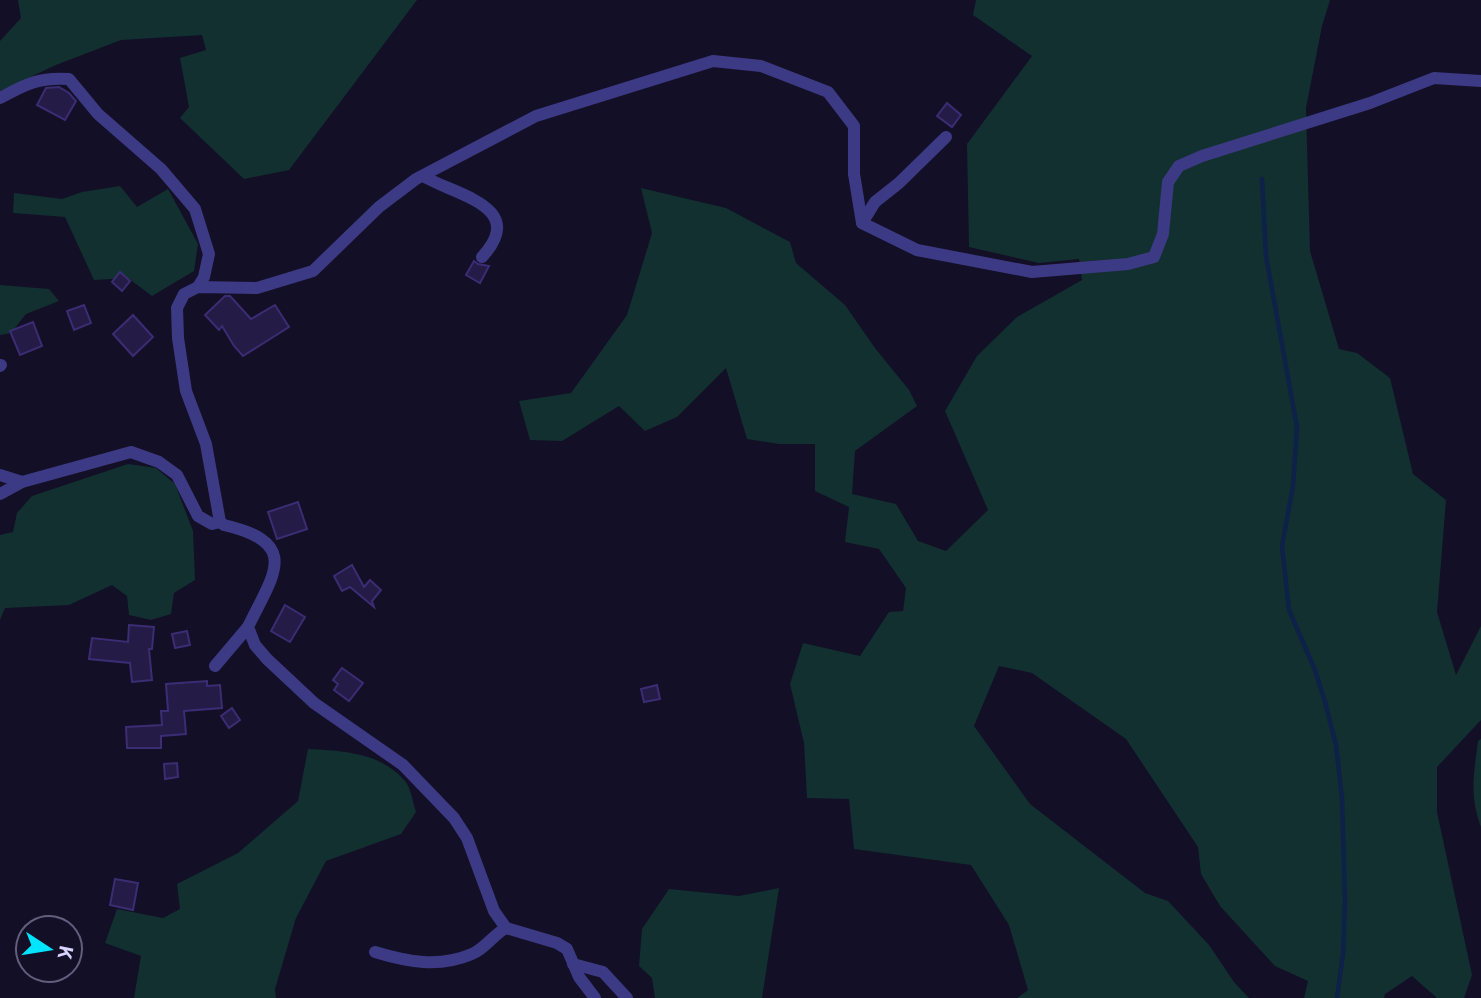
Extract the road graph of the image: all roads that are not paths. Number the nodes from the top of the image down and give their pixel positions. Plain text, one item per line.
1 (1481, 81) edge
2 (0, 98) edge
3 (946, 137) dead end
4 (423, 176) junction
5 (862, 223) junction
6 (482, 257) dead end
7 (198, 287) junction
8 (0, 475) edge
9 (22, 482) junction
10 (0, 494) edge
11 (220, 522) junction
12 (248, 627) junction
13 (215, 666) dead end
14 (506, 928) junction
15 (375, 953) dead end
16 (573, 964) junction
17 (596, 998) edge
18 (627, 998) edge

1 - 5 street
2 - 7 street
3 - 5 street
4 - 5 street
4 - 6 street
4 - 7 street
7 - 11 street
8 - 9 street
9 - 10 street
9 - 11 street
11 - 12 street
12 - 13 street
12 - 14 street
14 - 15 street
14 - 16 street
16 - 17 street
16 - 18 street

